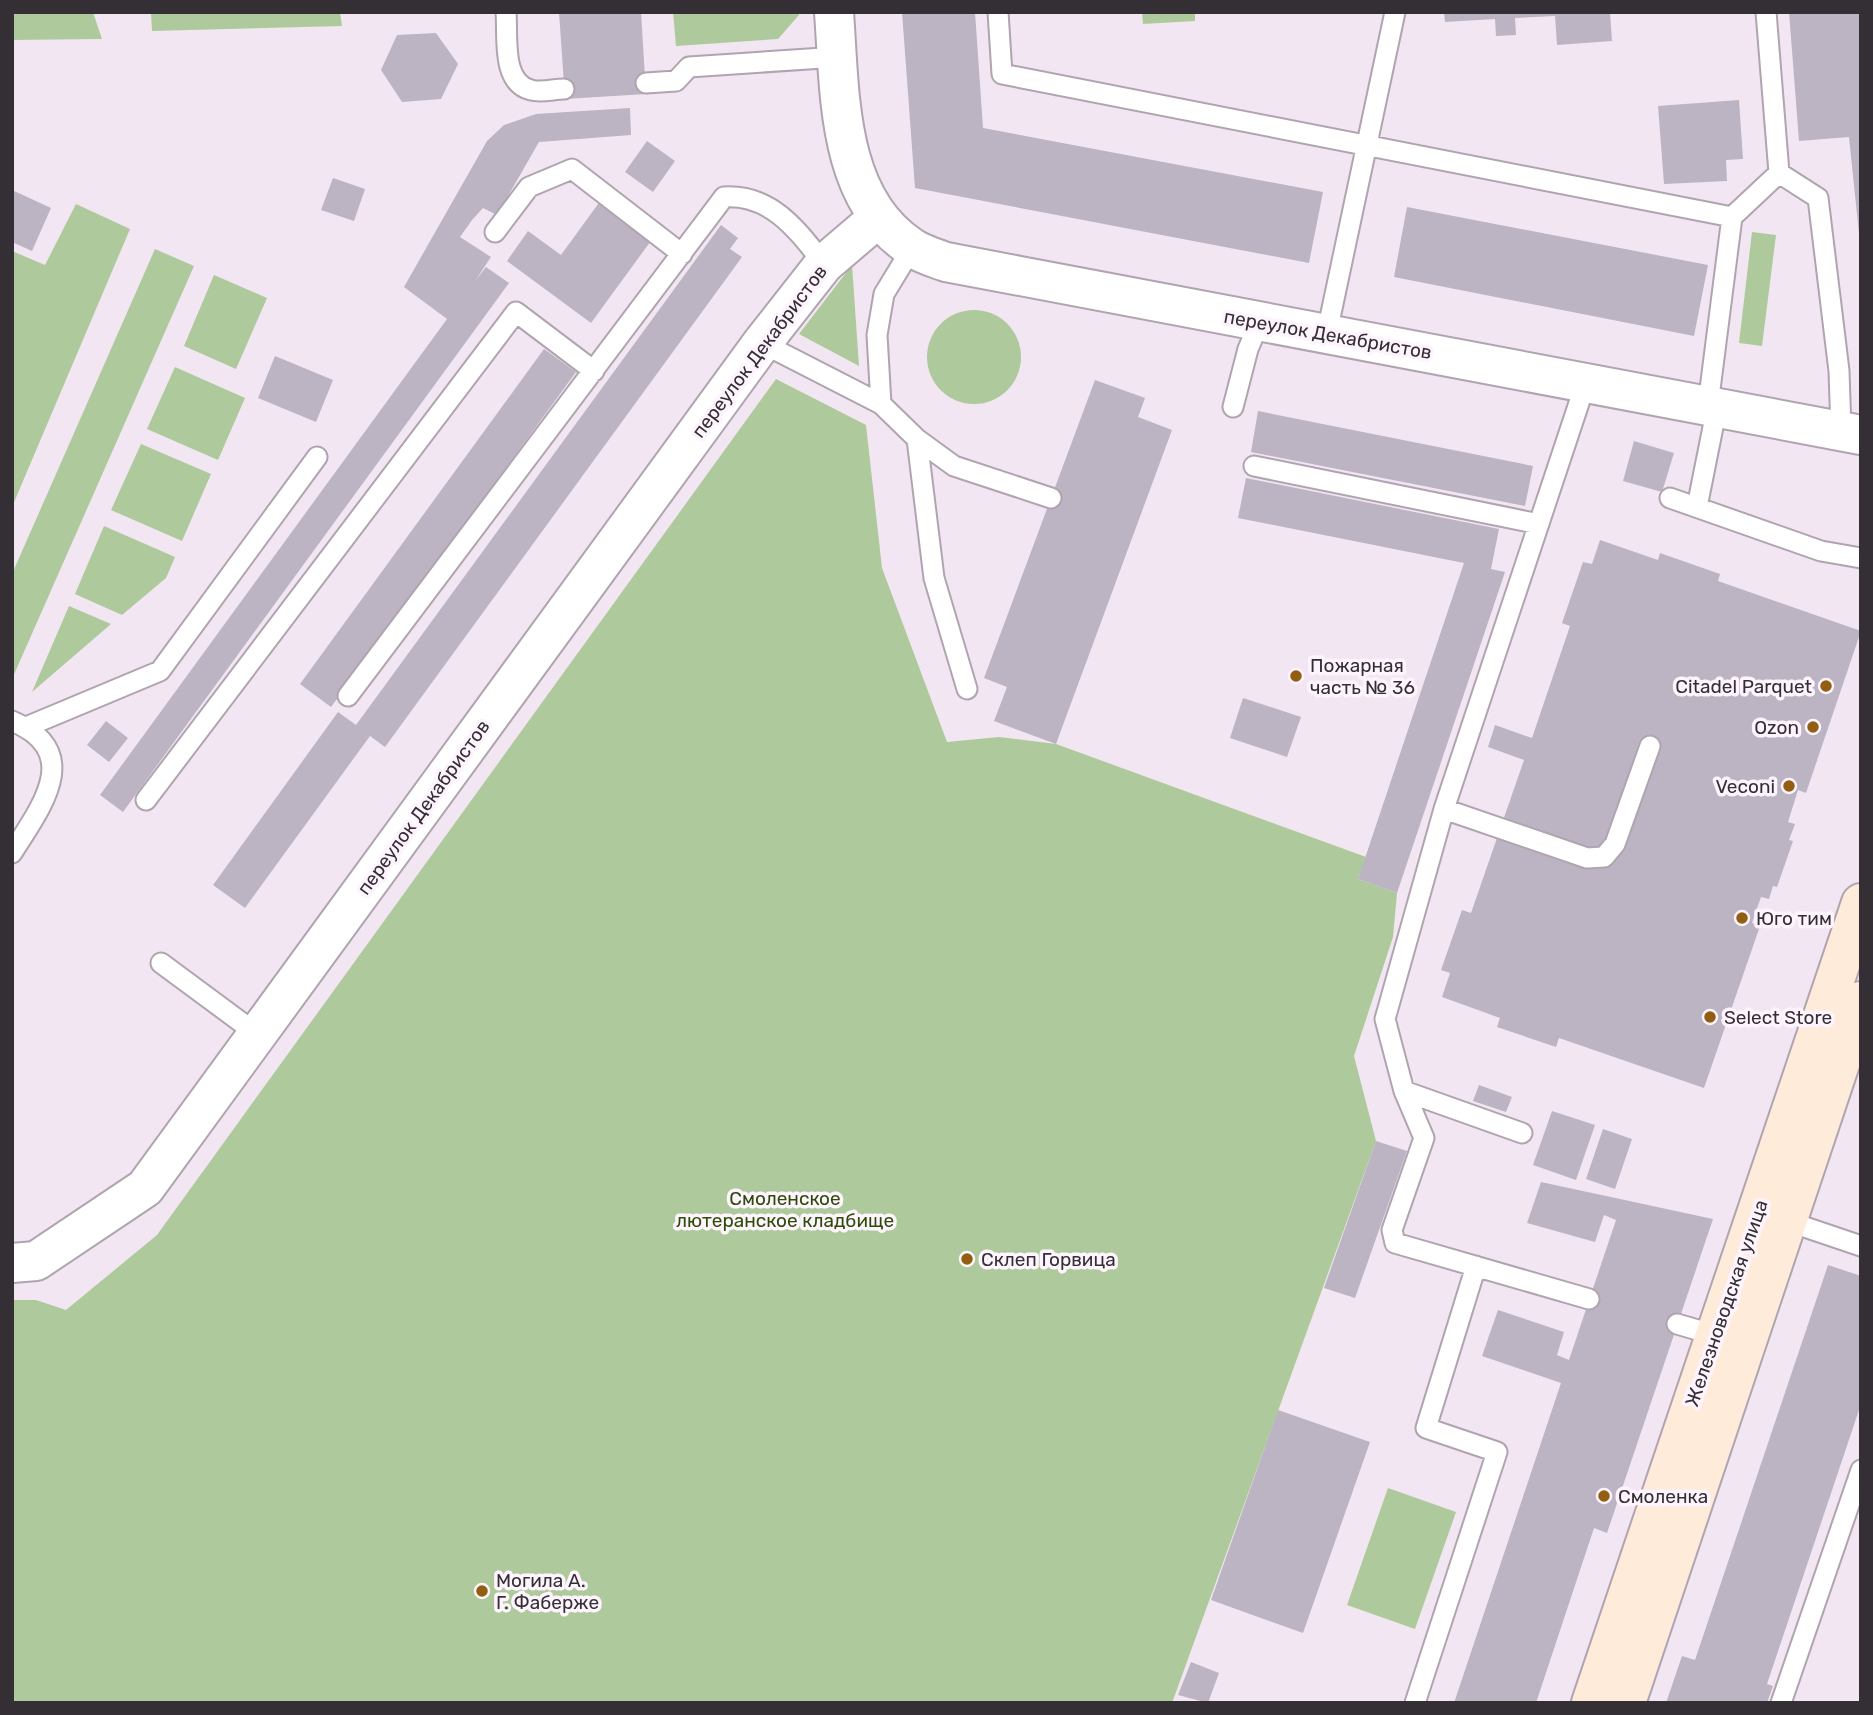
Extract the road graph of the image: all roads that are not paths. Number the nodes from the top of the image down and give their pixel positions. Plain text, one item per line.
1 (506, 12) edge
2 (834, 12) edge
3 (998, 12) edge
4 (1395, 12) edge
5 (1766, 12) edge
6 (838, 57) junction
7 (646, 83) dead end
8 (564, 89) dead end
9 (1367, 146) junction
10 (1779, 173) junction
11 (1732, 217) junction
12 (878, 218) junction
13 (495, 232) dead end
14 (912, 248) junction
15 (682, 254) junction
16 (824, 264) junction
17 (1260, 321) junction
18 (1327, 332) junction
19 (762, 343) junction
20 (594, 371) junction
21 (1586, 382) junction
22 (881, 404) junction
23 (1712, 406) junction
24 (1233, 407) dead end
25 (1851, 433) edge
26 (917, 439) junction
27 (317, 457) dead end
28 (1254, 466) dead end
29 (1051, 498) dead end
30 (1670, 498) dead end
31 (1697, 507) junction
32 (1539, 524) junction
33 (1861, 558) edge
34 (967, 689) dead end
35 (348, 696) dead end
36 (19, 724) edge
37 (1650, 746) dead end
38 (146, 800) dead end
39 (1444, 809) junction
40 (12, 853) edge
41 (1861, 903) edge
42 (161, 963) dead end
43 (1861, 1000) edge
44 (257, 1034) junction
45 (1404, 1091) junction
46 (1522, 1133) dead end
47 (1787, 1221) junction
48 (1861, 1246) edge
49 (12, 1264) edge
50 (1476, 1266) junction
51 (1590, 1299) dead end
52 (1677, 1324) dead end
53 (1715, 1335) junction
54 (1861, 1470) edge
55 (1854, 1514) edge
56 (1592, 1702) edge
57 (1415, 1703) edge
58 (1626, 1703) edge
59 (1781, 1703) edge

1 - 8 lane
2 - 6 street
3 - 9 lane
4 - 9 lane
5 - 10 lane
6 - 7 lane
6 - 12 street
9 - 11 lane
9 - 18 lane
10 - 11 lane
10 - 25 lane
11 - 23 lane
12 - 14 street, переулок Декабристов
12 - 16 street, переулок Декабристов
13 - 15 lane
14 - 17 street, переулок Декабристов
14 - 22 lane
15 - 16 lane
15 - 20 lane
16 - 19 street, переулок Декабристов
17 - 18 street, переулок Декабристов
17 - 24 lane
18 - 21 street, переулок Декабристов
19 - 22 lane
19 - 44 street, переулок Декабристов
20 - 35 lane
20 - 38 lane
21 - 23 street, переулок Декабристов
21 - 32 lane
22 - 26 lane
23 - 25 street, переулок Декабристов
23 - 31 lane
26 - 29 lane
26 - 34 lane
27 - 36 lane
28 - 32 lane
30 - 31 lane
31 - 33 lane
32 - 39 lane
36 - 40 lane
37 - 39 lane
39 - 45 lane
41 - 53 street, Железноводская улица
42 - 44 lane
43 - 47 street, Железноводская улица
44 - 49 street, переулок Декабристов
45 - 46 lane
45 - 50 lane
47 - 48 lane
47 - 58 street, Железноводская улица
50 - 51 lane
50 - 57 lane
52 - 53 lane
53 - 56 street, Железноводская улица
54 - 55 lane
55 - 59 lane

